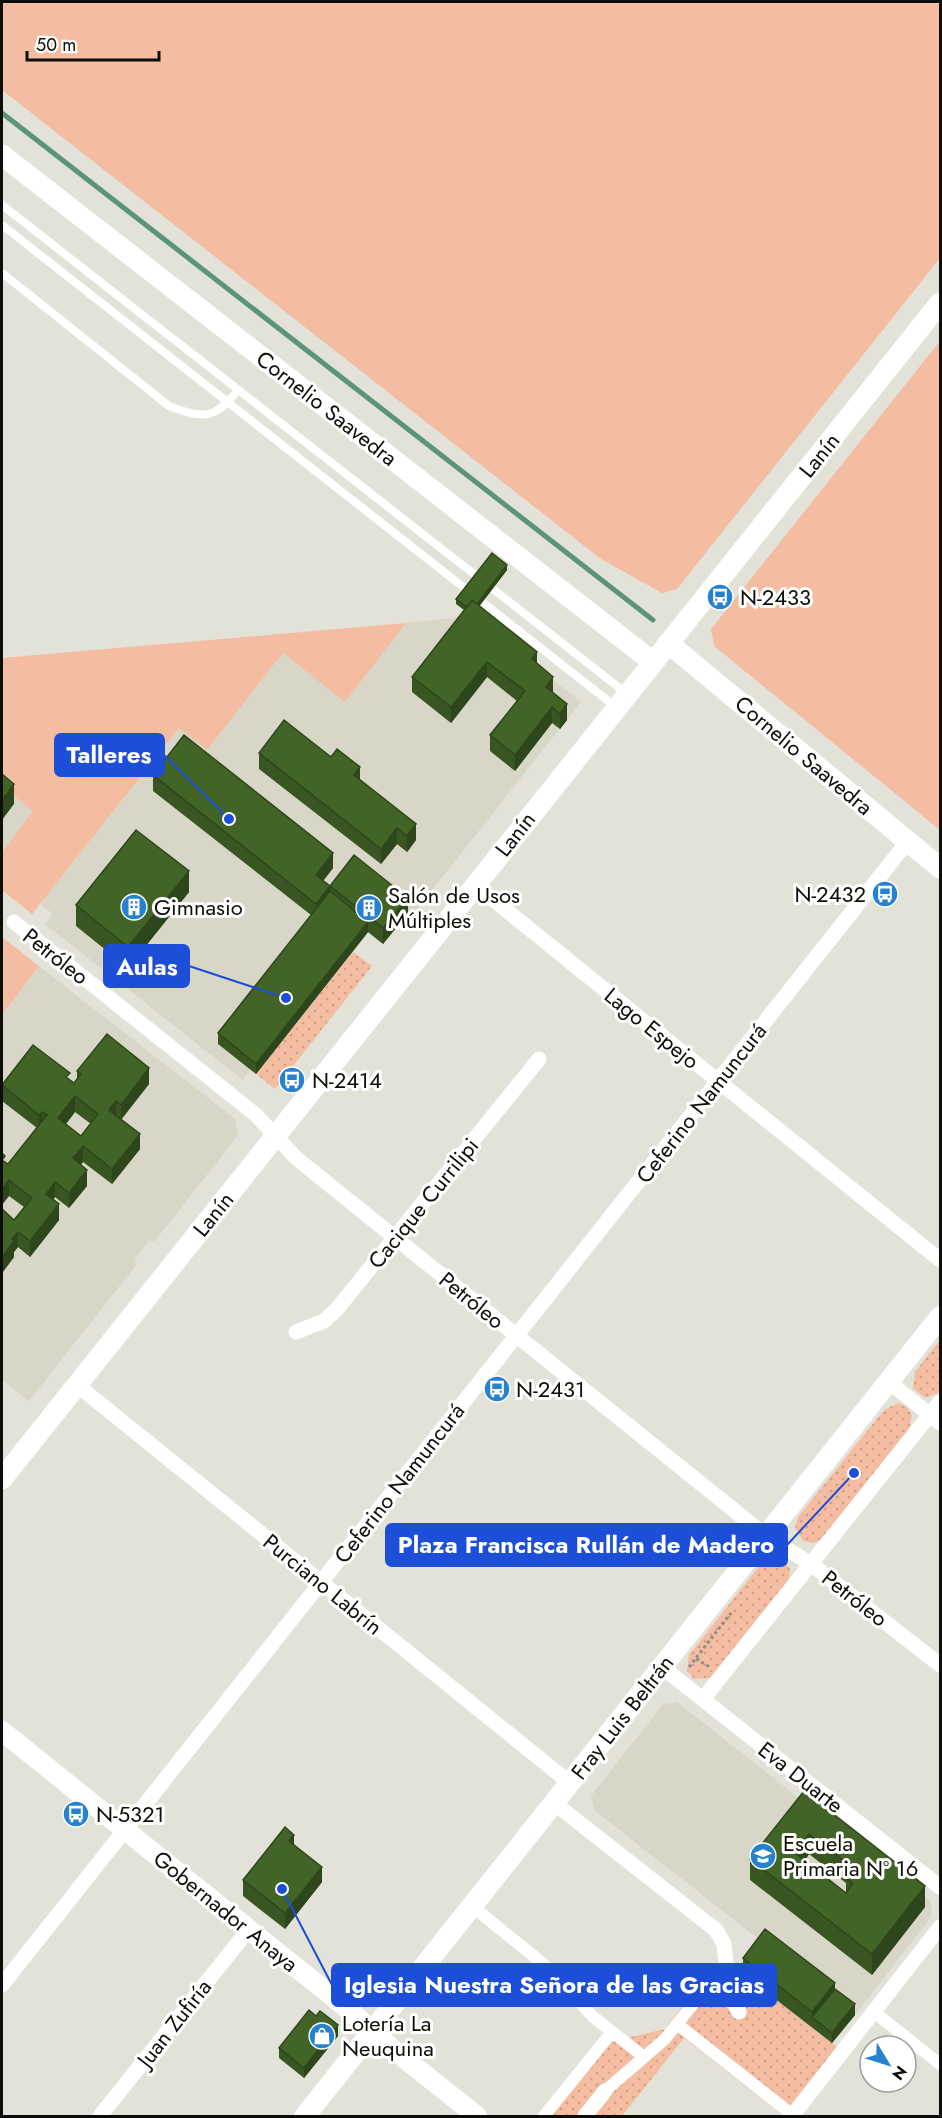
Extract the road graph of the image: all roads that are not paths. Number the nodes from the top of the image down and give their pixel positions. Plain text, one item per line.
1 (2, 155) edge
2 (2, 205) edge
3 (2, 225) edge
4 (2, 273) edge
5 (940, 303) edge
6 (238, 390) junction
7 (228, 403) junction
8 (668, 642) junction
9 (653, 662) junction
10 (622, 701) junction
11 (908, 841) junction
12 (940, 868) edge
13 (475, 885) junction
14 (14, 922) dead end
15 (539, 1059) dead end
16 (718, 1081) junction
17 (276, 1135) junction
18 (395, 1237) junction
19 (940, 1260) edge
20 (940, 1317) edge
21 (296, 1332) dead end
22 (516, 1335) junction
23 (889, 1382) junction
24 (76, 1385) junction
25 (940, 1402) edge
26 (935, 1419) edge
27 (2, 1479) edge
28 (766, 1536) junction
29 (811, 1564) junction
30 (320, 1582) junction
31 (940, 1665) edge
32 (662, 1667) junction
33 (703, 1699) junction
34 (2, 1731) edge
35 (570, 1783) junction
36 (554, 1803) junction
37 (124, 1830) junction
38 (940, 1887) edge
39 (472, 1906) junction
40 (940, 1927) edge
41 (249, 1929) junction
42 (726, 1978) junction
43 (2, 1985) edge
44 (739, 2012) dead end
45 (874, 2012) junction
46 (677, 2024) junction
47 (372, 2031) junction
48 (612, 2032) junction
49 (644, 2058) junction
50 (940, 2064) edge
51 (605, 2091) joint
52 (100, 2116) edge
53 (305, 2116) edge
54 (477, 2116) edge
55 (544, 2116) edge
56 (585, 2116) edge
57 (793, 2116) edge

1 - 9 main road, Cornelio Saavedra
2 - 6 lane
3 - 7 lane
4 - 7 lane
5 - 8 main road, Lanín
6 - 7 lane
6 - 10 lane
7 - 10 lane
8 - 9 main road, Lanín
8 - 11 main road, Cornelio Saavedra
9 - 10 main road, Lanín
10 - 13 main road, Lanín
11 - 12 main road, Cornelio Saavedra
11 - 16 street, Ceferino Namuncurá
13 - 16 street, Lago Espejo
13 - 17 main road, Lanín
14 - 17 street, Petróleo
15 - 18 street, Cacique Currilipi
16 - 19 street, Lago Espejo
16 - 22 street, Ceferino Namuncurá
17 - 18 street, Petróleo
17 - 24 main road, Lanín
18 - 21 street, Cacique Currilipi
18 - 22 street, Petróleo
20 - 23 main road, Fray Luis Beltrán
22 - 28 street, Petróleo
22 - 30 street, Ceferino Namuncurá
23 - 26 street
23 - 28 main road, Fray Luis Beltrán
24 - 27 main road, Lanín
24 - 30 street, Purciano Labrín
25 - 26 street
26 - 29 street
28 - 29 street, Petróleo
28 - 32 main road, Fray Luis Beltrán
29 - 31 street, Petróleo
29 - 33 street
30 - 35 street, Purciano Labrín
30 - 37 street, Ceferino Namuncurá
32 - 33 street, Eva Duarte
32 - 35 main road, Fray Luis Beltrán
33 - 38 street, Eva Duarte
34 - 37 street, Gobernador Anaya
35 - 36 main road, Fray Luis Beltrán
36 - 39 main road, Fray Luis Beltrán
36 - 42 street
37 - 41 street, Gobernador Anaya
37 - 43 street, Ceferino Namuncurá
39 - 47 main road, Fray Luis Beltrán
39 - 48 street
40 - 45 street
41 - 47 street, Gobernador Anaya
41 - 52 street, Juan Zufiría
42 - 44 street
42 - 46 street
45 - 50 street
45 - 57 street
46 - 49 street
46 - 57 street
47 - 53 main road, Fray Luis Beltrán
47 - 54 street, Gobernador Anaya
48 - 49 street
48 - 55 street
49 - 51 street
51 - 56 street

